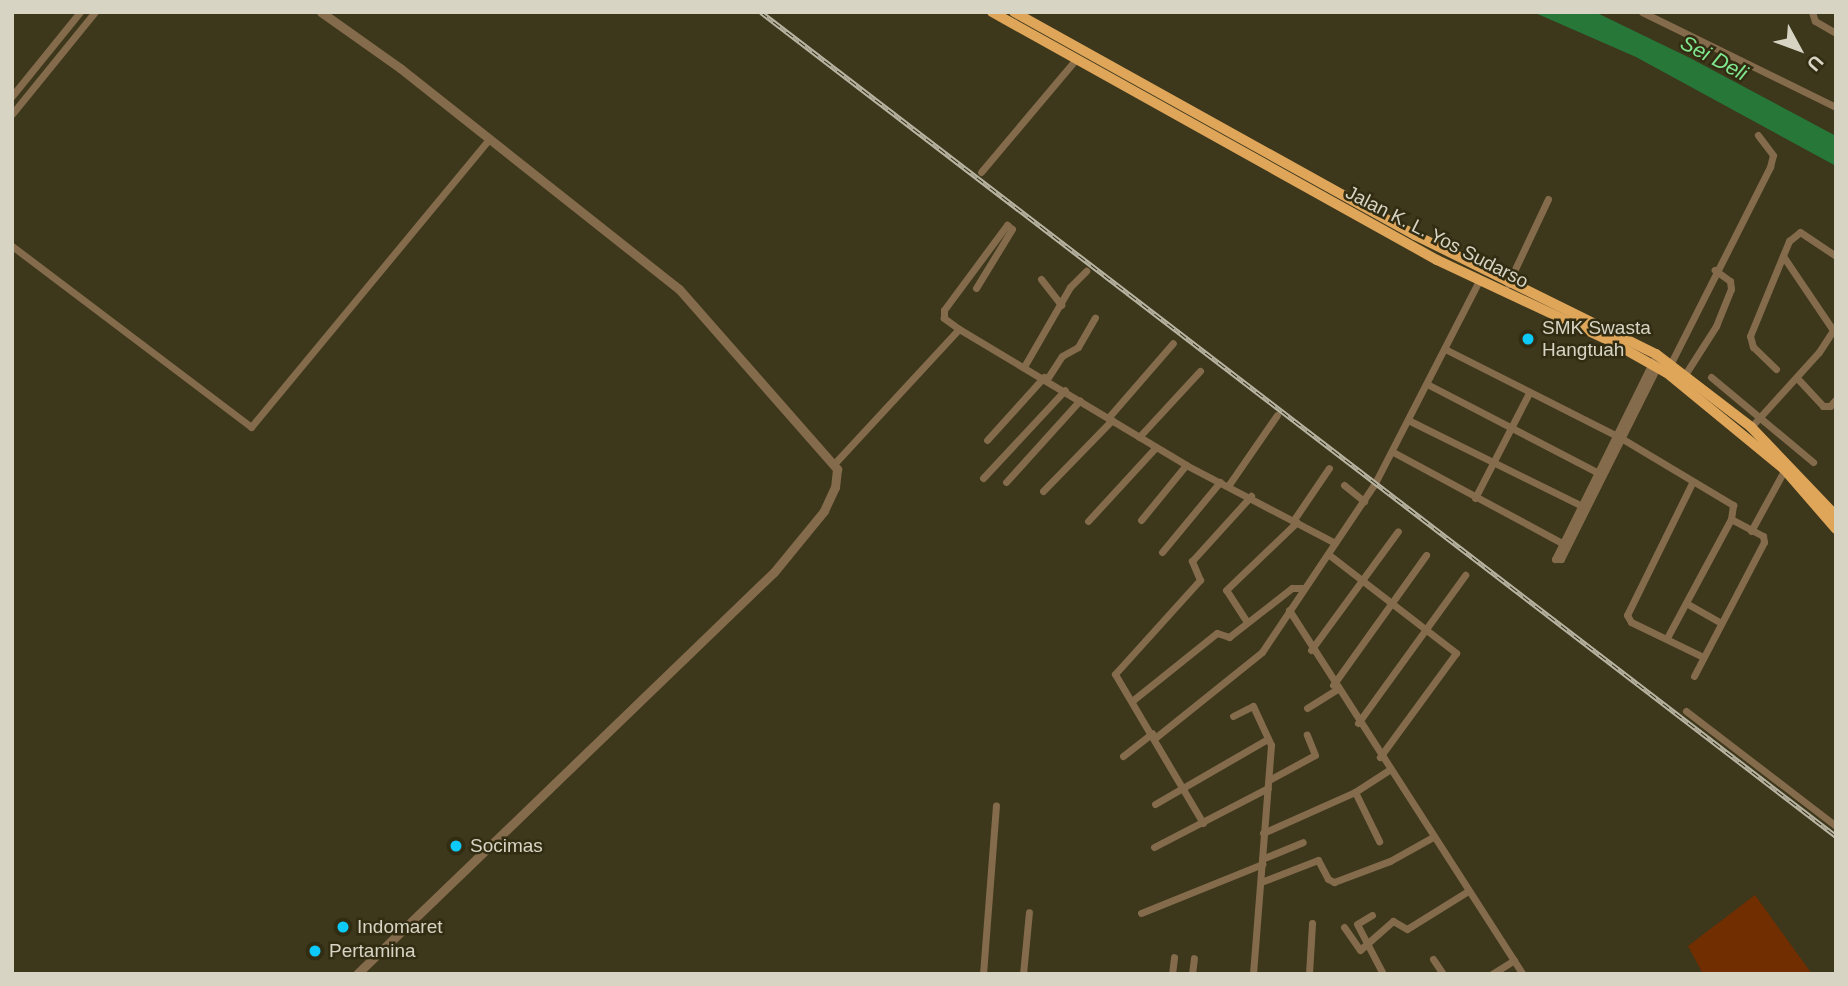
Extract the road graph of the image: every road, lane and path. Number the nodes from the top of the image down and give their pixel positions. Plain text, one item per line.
1 (80, 12) edge
2 (94, 12) edge
3 (321, 12) edge
4 (992, 12) edge
5 (1014, 12) edge
6 (1642, 12) edge
7 (1812, 12) edge
8 (1836, 33) edge
9 (1076, 60) junction
10 (12, 96) edge
11 (1836, 107) edge
12 (12, 114) edge
13 (1758, 135) dead end
14 (489, 139) junction
15 (981, 172) dead end
16 (1549, 199) dead end
17 (12, 246) edge
18 (1783, 256) junction
19 (1836, 256) edge
20 (1715, 270) junction
21 (1086, 271) dead end
22 (1041, 279) dead end
23 (1479, 281) junction
24 (1509, 281) junction
25 (976, 288) dead end
26 (1504, 292) junction
27 (1061, 304) junction
28 (1095, 317) dead end
29 (1835, 328) edge
30 (960, 329) junction
31 (1173, 342) dead end
32 (1445, 349) junction
33 (1659, 361) junction
34 (1025, 365) junction
35 (1776, 369) dead end
36 (1200, 370) dead end
37 (1687, 370) junction
38 (1710, 377) dead end
39 (1046, 378) junction
40 (1797, 378) junction
41 (1427, 384) junction
42 (1065, 390) junction
43 (1529, 393) junction
44 (1836, 399) edge
45 (1080, 400) junction
46 (1277, 415) dead end
47 (1760, 416) junction
48 (1110, 419) junction
49 (1408, 421) junction
50 (1511, 427) junction
51 (1751, 427) junction
52 (1139, 437) junction
53 (1618, 437) junction
54 (987, 440) dead end
55 (1156, 447) junction
56 (1393, 452) junction
57 (1493, 462) junction
58 (1813, 462) dead end
59 (834, 464) junction
60 (1186, 465) junction
61 (1786, 466) junction
62 (1329, 468) dead end
63 (1599, 473) junction
64 (983, 478) dead end
65 (1006, 482) dead end
66 (1220, 482) junction
67 (1692, 483) junction
68 (1344, 485) dead end
69 (1228, 486) junction
70 (1043, 491) dead end
71 (1251, 496) junction
72 (1475, 498) junction
73 (1364, 501) junction
74 (1583, 506) junction
75 (1836, 516) edge
76 (1731, 519) junction
77 (1141, 520) dead end
78 (1088, 521) dead end
79 (1295, 522) junction
80 (1836, 530) edge
81 (1398, 531) dead end
82 (1751, 531) junction
83 (1560, 542) junction
84 (1335, 543) junction
85 (1162, 552) dead end
86 (1328, 554) junction
87 (1426, 555) dead end
88 (1465, 575) dead end
89 (1363, 580) junction
90 (1304, 588) junction
91 (1686, 603) junction
92 (1392, 604) junction
93 (1289, 610) junction
94 (1247, 622) junction
95 (1721, 623) junction
96 (1425, 630) junction
97 (1667, 638) junction
98 (1311, 650) junction
99 (1703, 657) junction
100 (1694, 676) dead end
101 (1335, 688) junction
102 (1132, 701) junction
103 (1307, 708) dead end
104 (1686, 711) dead end
105 (1233, 716) dead end
106 (1358, 723) junction
107 (1307, 735) dead end
108 (1154, 736) junction
109 (1266, 740) junction
110 (1123, 756) dead end
111 (1380, 757) junction
112 (1389, 770) junction
113 (1269, 784) junction
114 (1184, 787) junction
115 (1355, 792) junction
116 (1155, 804) dead end
117 (996, 805) dead end
118 (1203, 824) junction
119 (1836, 826) edge
120 (1263, 833) junction
121 (1433, 837) junction
122 (1379, 841) dead end
123 (1303, 842) dead end
124 (1154, 847) dead end
125 (1262, 862) junction
126 (1261, 882) junction
127 (1468, 891) junction
128 (1029, 912) dead end
129 (1141, 913) dead end
130 (1371, 915) dead end
131 (1312, 923) dead end
132 (1344, 928) dead end
133 (1370, 944) junction
134 (1174, 957) dead end
135 (1194, 958) dead end
136 (1433, 959) dead end
137 (1514, 960) junction
138 (357, 974) edge
139 (983, 974) edge
140 (1023, 974) edge
141 (1172, 974) edge
142 (1192, 974) edge
143 (1253, 974) edge
144 (1310, 974) edge
145 (1383, 974) edge
146 (1443, 974) edge
147 (1492, 974) edge
148 (1523, 974) edge

1 - 10 street
2 - 12 street
3 - 14 street
4 - 9 highway, Jalan K. L. Yos Sudarso
5 - 24 highway, Jalan K. L. Yos Sudarso
6 - 11 street
7 - 8 street
9 - 15 street
9 - 23 highway, Jalan K. L. Yos Sudarso
13 - 20 street
14 - 17 street
14 - 59 street
16 - 24 street
18 - 19 street
18 - 29 street
18 - 35 street
20 - 33 street
20 - 37 street
21 - 27 street
22 - 27 street
23 - 26 highway, Jalan K. L. Yos Sudarso
23 - 32 street
24 - 26 street
24 - 33 highway, Jalan K. L. Yos Sudarso
25 - 30 street
26 - 33 highway, Jalan K. L. Yos Sudarso
27 - 34 street
28 - 39 street
29 - 40 street
30 - 34 street
30 - 59 street
31 - 48 street
32 - 41 street
32 - 43 street
33 - 37 highway, Jalan K. L. Yos Sudarso
33 - 53 street
33 - 61 highway, Jalan K. L. Yos Sudarso
34 - 39 street
36 - 52 street
37 - 51 highway, Jalan K. L. Yos Sudarso
38 - 47 street
39 - 42 street
39 - 54 street
40 - 44 street
40 - 47 street
41 - 49 street
41 - 50 street
42 - 45 street
42 - 64 street
43 - 50 street
43 - 53 street
45 - 48 street
45 - 65 street
46 - 69 street
47 - 51 street
47 - 58 street
48 - 52 street
48 - 70 street
49 - 56 street
49 - 57 street
50 - 57 street
50 - 63 street
51 - 61 highway, Jalan K. L. Yos Sudarso
52 - 55 street
53 - 63 street
53 - 67 street
55 - 60 street
55 - 78 street
56 - 72 street
56 - 73 street
57 - 72 street
57 - 74 street
59 - 138 street
60 - 66 street
60 - 77 street
61 - 75 highway, Jalan K. L. Yos Sudarso
61 - 80 highway, Jalan K. L. Yos Sudarso
61 - 82 street
62 - 79 street
63 - 74 street
66 - 69 street
66 - 85 street
67 - 76 street
67 - 97 street
68 - 73 street
69 - 71 street
71 - 79 street
71 - 102 street
72 - 83 street
73 - 84 street
74 - 83 street
74 - 83 street
76 - 82 street
76 - 91 street
79 - 84 street
79 - 94 street
81 - 89 street
82 - 95 street
84 - 86 street
86 - 89 street
86 - 90 street
87 - 92 street
88 - 96 street
89 - 92 street
89 - 98 street
90 - 93 street
90 - 94 street
91 - 95 street
91 - 97 street
92 - 96 street
92 - 101 street
93 - 98 street
93 - 108 street
94 - 102 street
95 - 99 street
96 - 106 street
96 - 111 street
97 - 99 street
98 - 101 street
99 - 100 street
101 - 103 street
101 - 106 street
102 - 108 street
104 - 119 street
105 - 109 street
106 - 111 street
107 - 113 street
108 - 110 street
108 - 114 street
109 - 113 street
109 - 114 street
111 - 112 street
112 - 115 street
112 - 121 street
113 - 118 street
113 - 120 street
114 - 116 street
114 - 118 street
115 - 120 street
115 - 122 street
117 - 139 street
118 - 124 street
120 - 125 street
121 - 126 street
121 - 127 street
123 - 125 street
125 - 126 street
125 - 129 street
126 - 143 street
127 - 133 street
127 - 137 street
128 - 140 street
130 - 133 street
131 - 144 street
132 - 133 street
133 - 145 street
134 - 141 street
135 - 142 street
136 - 146 street
137 - 147 street
137 - 148 street

